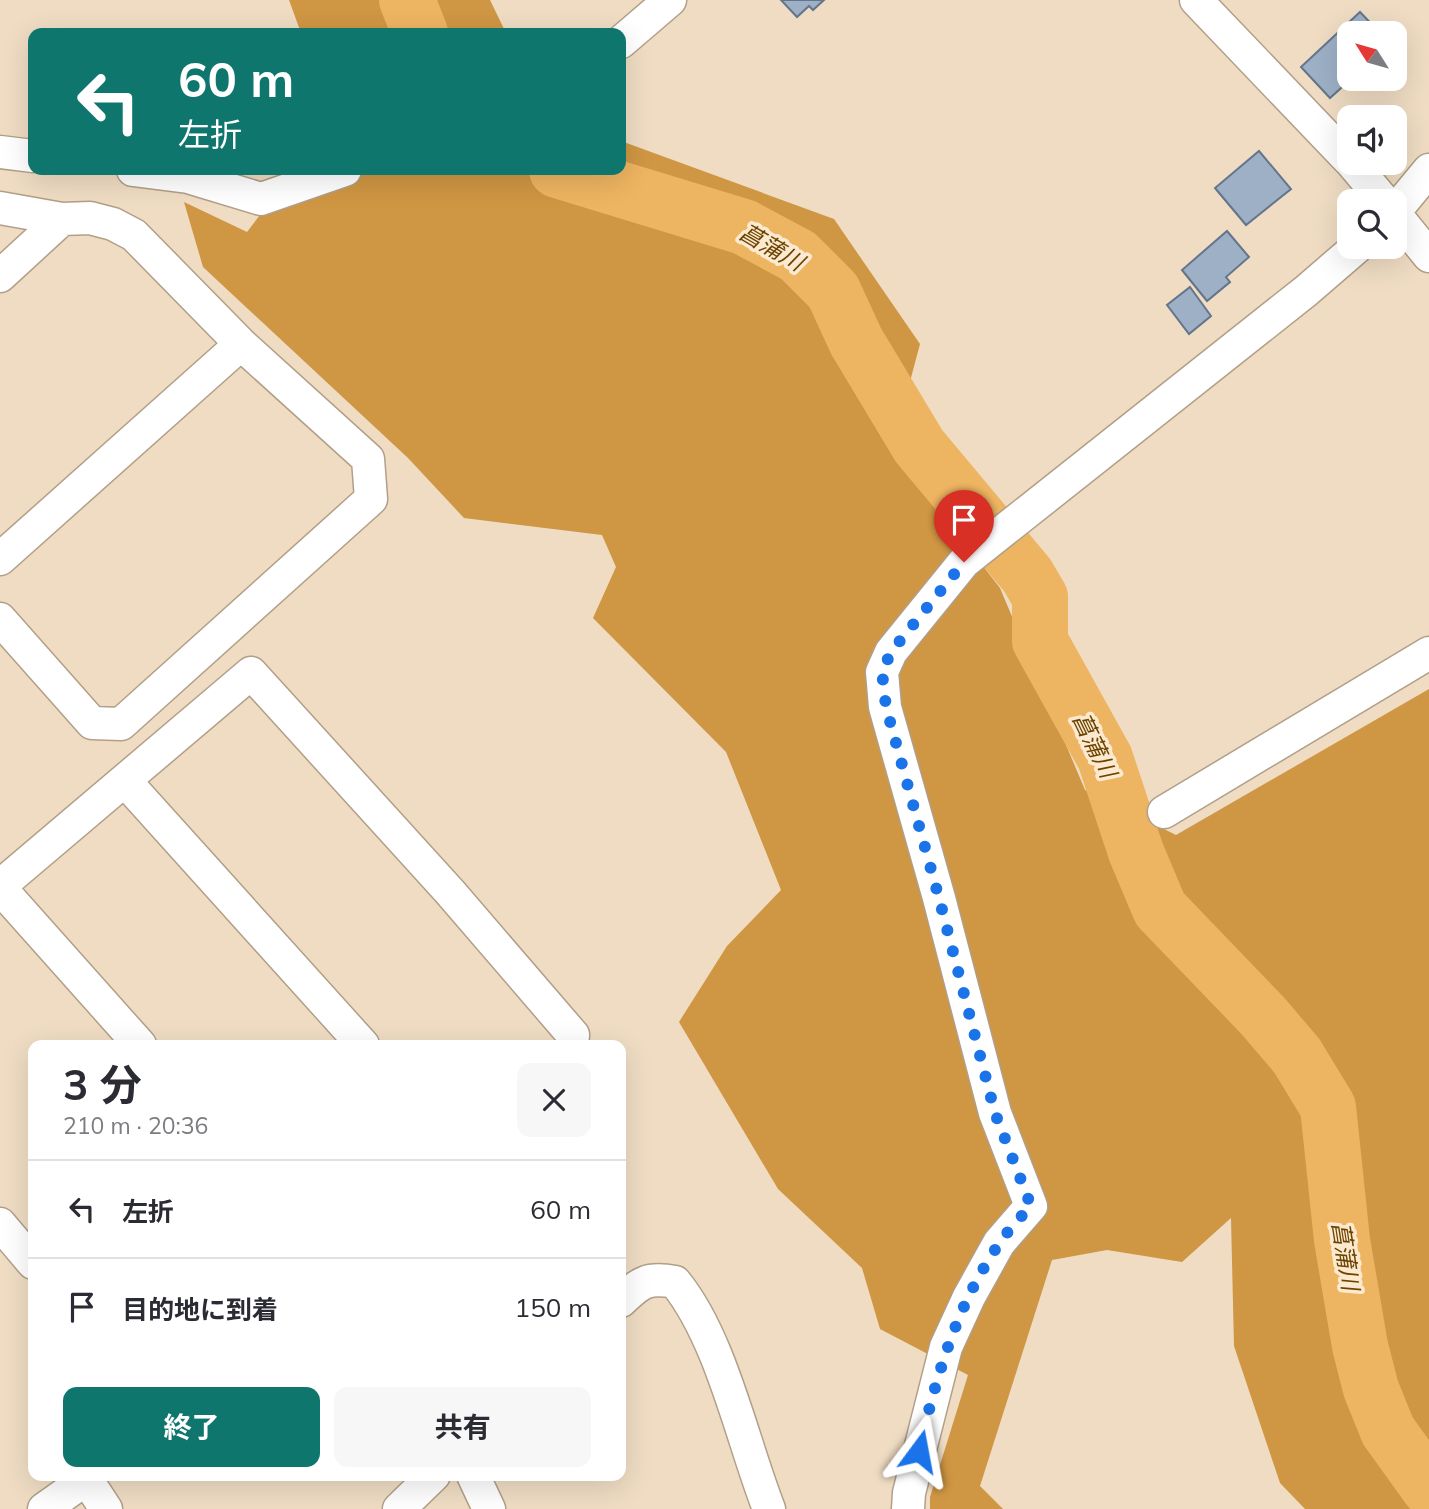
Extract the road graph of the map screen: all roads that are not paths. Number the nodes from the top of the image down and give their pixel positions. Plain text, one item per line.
1 (670, 0) edge
2 (1196, 0) edge
3 (626, 38) edge
4 (1337, 146) edge
5 (0, 152) edge
6 (28, 155) edge
7 (1429, 170) edge
8 (172, 175) edge
9 (331, 175) edge
10 (1363, 175) edge
11 (1374, 189) edge
12 (1407, 198) edge
13 (0, 208) edge
14 (62, 219) junction
15 (1407, 228) edge
16 (1429, 256) edge
17 (1343, 259) edge
18 (0, 276) edge
19 (241, 344) junction
20 (0, 559) edge
21 (0, 619) edge
22 (1429, 653) edge
23 (126, 782) junction
24 (1164, 812) dead end
25 (0, 887) edge
26 (136, 1040) edge
27 (358, 1040) edge
28 (572, 1040) edge
29 (0, 1223) edge
30 (28, 1257) edge
31 (626, 1297) edge
32 (84, 1481) edge
33 (92, 1481) edge
34 (429, 1481) edge
35 (476, 1481) edge
36 (44, 1509) edge
37 (106, 1509) edge
38 (399, 1509) edge
39 (489, 1509) edge
40 (769, 1509) edge
41 (908, 1509) edge

1 - 3 street
2 - 4 street
5 - 6 street
7 - 12 street
8 - 9 street
10 - 11 street
13 - 14 street
14 - 18 street
14 - 19 street
15 - 16 street
17 - 41 street
19 - 20 street
19 - 21 street
22 - 24 street
23 - 25 street
23 - 27 street
23 - 28 street
25 - 26 street
29 - 30 street
31 - 40 street
32 - 36 street
33 - 37 street
34 - 38 street
35 - 39 street

